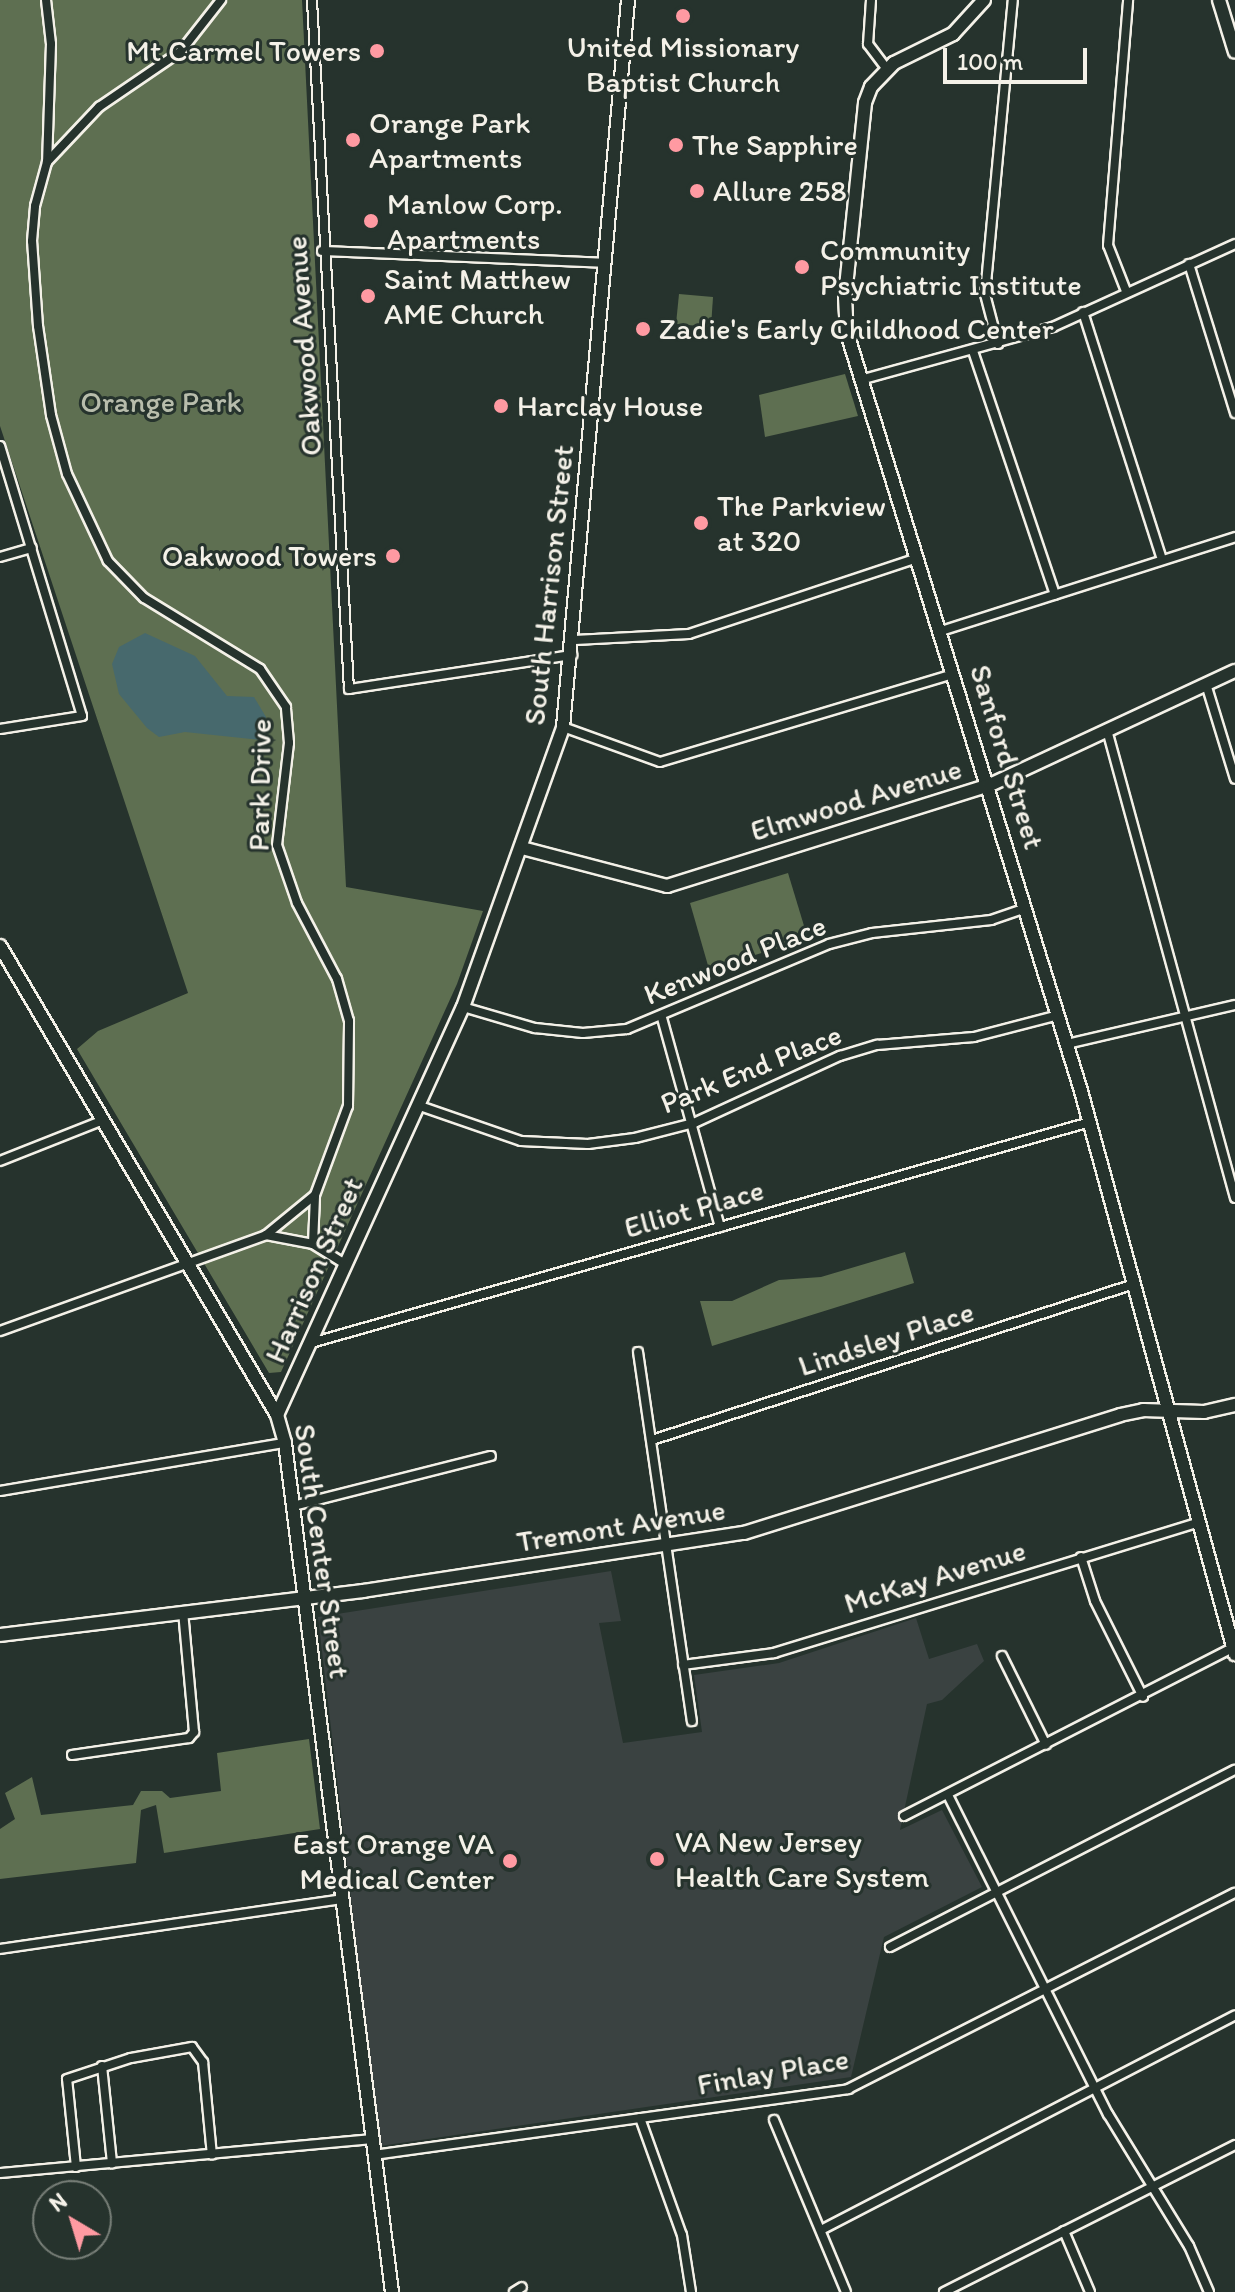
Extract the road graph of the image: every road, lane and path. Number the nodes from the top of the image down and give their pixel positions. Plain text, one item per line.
1 (46, 0) edge
2 (221, 0) edge
3 (312, 0) edge
4 (628, 0) edge
5 (871, 0) edge
6 (984, 0) edge
7 (1013, 0) edge
8 (1128, 0) edge
9 (1219, 0) edge
10 (1235, 52) edge
11 (887, 69) junction
12 (47, 162) junction
13 (1235, 244) edge
14 (322, 251) junction
15 (605, 263) junction
16 (1189, 264) junction
17 (1126, 291) junction
18 (1083, 312) junction
19 (998, 344) junction
20 (973, 351) junction
21 (860, 380) junction
22 (1235, 413) edge
23 (0, 446) edge
24 (1235, 537) edge
25 (32, 548) junction
26 (0, 557) edge
27 (917, 558) junction
28 (1162, 560) junction
29 (1055, 595) junction
30 (941, 631) junction
31 (575, 640) junction
32 (573, 654) junction
33 (1235, 671) edge
34 (954, 674) junction
35 (1206, 684) junction
36 (563, 727) junction
37 (0, 729) edge
38 (1107, 730) junction
39 (1235, 779) edge
40 (990, 785) junction
41 (522, 848) junction
42 (1026, 907) junction
43 (0, 946) edge
44 (1235, 1005) edge
45 (463, 1007) junction
46 (1059, 1015) junction
47 (1187, 1015) junction
48 (662, 1018) junction
49 (1067, 1044) junction
50 (417, 1105) junction
51 (101, 1121) junction
52 (1090, 1122) junction
53 (694, 1123) junction
54 (399, 1147) joint
55 (0, 1161) edge
56 (315, 1195) junction
57 (1235, 1198) edge
58 (720, 1227) junction
59 (266, 1235) junction
60 (313, 1244) junction
61 (184, 1261) junction
62 (345, 1264) junction
63 (1134, 1284) junction
64 (0, 1331) edge
65 (311, 1343) junction
66 (638, 1352) dead end
67 (1235, 1405) edge
68 (1168, 1410) junction
69 (277, 1415) junction
70 (652, 1440) junction
71 (285, 1443) junction
72 (491, 1456) dead end
73 (0, 1491) edge
74 (293, 1506) junction
75 (1199, 1522) junction
76 (668, 1547) junction
77 (1081, 1557) junction
78 (305, 1598) junction
79 (183, 1611) junction
80 (0, 1635) edge
81 (1234, 1651) edge
82 (1002, 1656) dead end
83 (683, 1665) junction
84 (1143, 1697) junction
85 (692, 1721) dead end
86 (1046, 1745) junction
87 (72, 1755) dead end
88 (1235, 1770) edge
89 (948, 1795) junction
90 (904, 1816) dead end
91 (999, 1893) junction
92 (1235, 1893) edge
93 (341, 1899) junction
94 (890, 1947) dead end
95 (0, 1949) edge
96 (1048, 1990) junction
97 (1235, 2015) edge
98 (102, 2066) junction
99 (1095, 2088) junction
100 (640, 2118) junction
101 (774, 2120) dead end
102 (371, 2139) junction
103 (1235, 2145) edge
104 (212, 2155) junction
105 (374, 2155) junction
106 (112, 2163) junction
107 (76, 2167) junction
108 (0, 2173) edge
109 (1149, 2188) junction
110 (821, 2230) junction
111 (1064, 2231) junction
112 (968, 2280) junction
113 (392, 2292) edge
114 (691, 2292) edge
115 (846, 2292) edge
116 (944, 2292) edge
117 (973, 2292) edge
118 (1090, 2292) edge
119 (1209, 2292) edge

1 - 12 street, Park Drive
2 - 12 street, Park Drive
3 - 14 street, Oakwood Avenue
4 - 15 main road, South Harrison Street
5 - 11 street
6 - 11 main road, Sanford Street
7 - 19 street
8 - 17 street
9 - 10 main road
11 - 21 main road, Sanford Street
12 - 56 street, Park Drive
13 - 16 street
14 - 15 street
14 - 32 street, Oakwood Avenue
15 - 31 main road, South Harrison Street
16 - 17 street
16 - 22 street
17 - 18 street
18 - 19 street
18 - 28 street
19 - 20 street
20 - 21 street
20 - 29 street
21 - 27 main road, Sanford Street
23 - 25 street
24 - 28 street
25 - 26 street
25 - 37 street
27 - 30 main road, Sanford Street
27 - 31 street
28 - 29 street
29 - 30 street
30 - 34 main road, Sanford Street
31 - 32 main road, South Harrison Street
32 - 36 main road, South Harrison Street
33 - 35 main road, Elmwood Avenue
34 - 36 street
34 - 40 main road, Sanford Street
35 - 38 main road, Elmwood Avenue
35 - 39 street
36 - 41 main road, South Harrison Street
38 - 40 main road, Elmwood Avenue
38 - 47 street
40 - 41 main road, Elmwood Avenue
40 - 42 main road, Sanford Street
41 - 45 main road, South Harrison Street
42 - 46 main road, Sanford Street
42 - 48 street, Kenwood Place
43 - 51 main road, South Center Street
44 - 47 street
45 - 48 street, Kenwood Place
45 - 50 main road, South Harrison Street
46 - 49 main road, Sanford Street
46 - 53 street, Park End Place
47 - 49 street
47 - 57 street
48 - 53 street
49 - 52 main road, Sanford Street
50 - 53 street, Park End Place
50 - 54 main road, South Harrison Street
51 - 55 street
51 - 61 main road, South Center Street
52 - 58 street, Elliot Place
52 - 63 main road, Sanford Street
53 - 58 street
54 - 62 main road, Harrison Street
56 - 59 street, Park Drive
56 - 60 street
58 - 65 street, Elliot Place
59 - 60 street
59 - 61 street, Park Drive
60 - 62 street
61 - 64 street, Park Drive
61 - 69 main road, South Center Street
62 - 65 main road, Harrison Street
63 - 68 main road, Sanford Street
63 - 70 street, Lindsley Place
65 - 69 main road, Harrison Street
66 - 70 street
67 - 68 main road, Tremont Avenue
68 - 75 main road, Sanford Street
68 - 76 main road, Tremont Avenue
69 - 71 main road, South Center Street
70 - 76 street
71 - 73 street
71 - 74 main road, South Center Street
72 - 74 street
74 - 78 main road, South Center Street
75 - 77 street, McKay Avenue
75 - 81 main road, Sanford Street
76 - 78 main road, Tremont Avenue
76 - 83 street
77 - 83 street, McKay Avenue
77 - 84 street
78 - 79 main road, Tremont Avenue
78 - 93 main road, South Center Street
79 - 80 main road, Tremont Avenue
79 - 87 street
81 - 84 street
82 - 86 street
83 - 85 street
84 - 86 street
86 - 89 street
88 - 91 street
89 - 90 street
89 - 91 street
91 - 94 street
91 - 96 street
92 - 96 street, Finlay Place
93 - 95 street
93 - 102 main road, South Center Street
96 - 99 street
96 - 100 street, Finlay Place
97 - 99 street
98 - 104 street
98 - 106 street
98 - 107 street
99 - 109 street
99 - 110 street
100 - 105 street, Finlay Place
100 - 114 street
101 - 110 street
102 - 104 street
102 - 105 main road, South Center Street
103 - 109 street
104 - 106 street
105 - 113 main road, South Center Street
106 - 107 street
107 - 108 street
109 - 111 street
109 - 119 street
110 - 115 street
111 - 112 street
111 - 118 street
112 - 116 street
112 - 117 street

